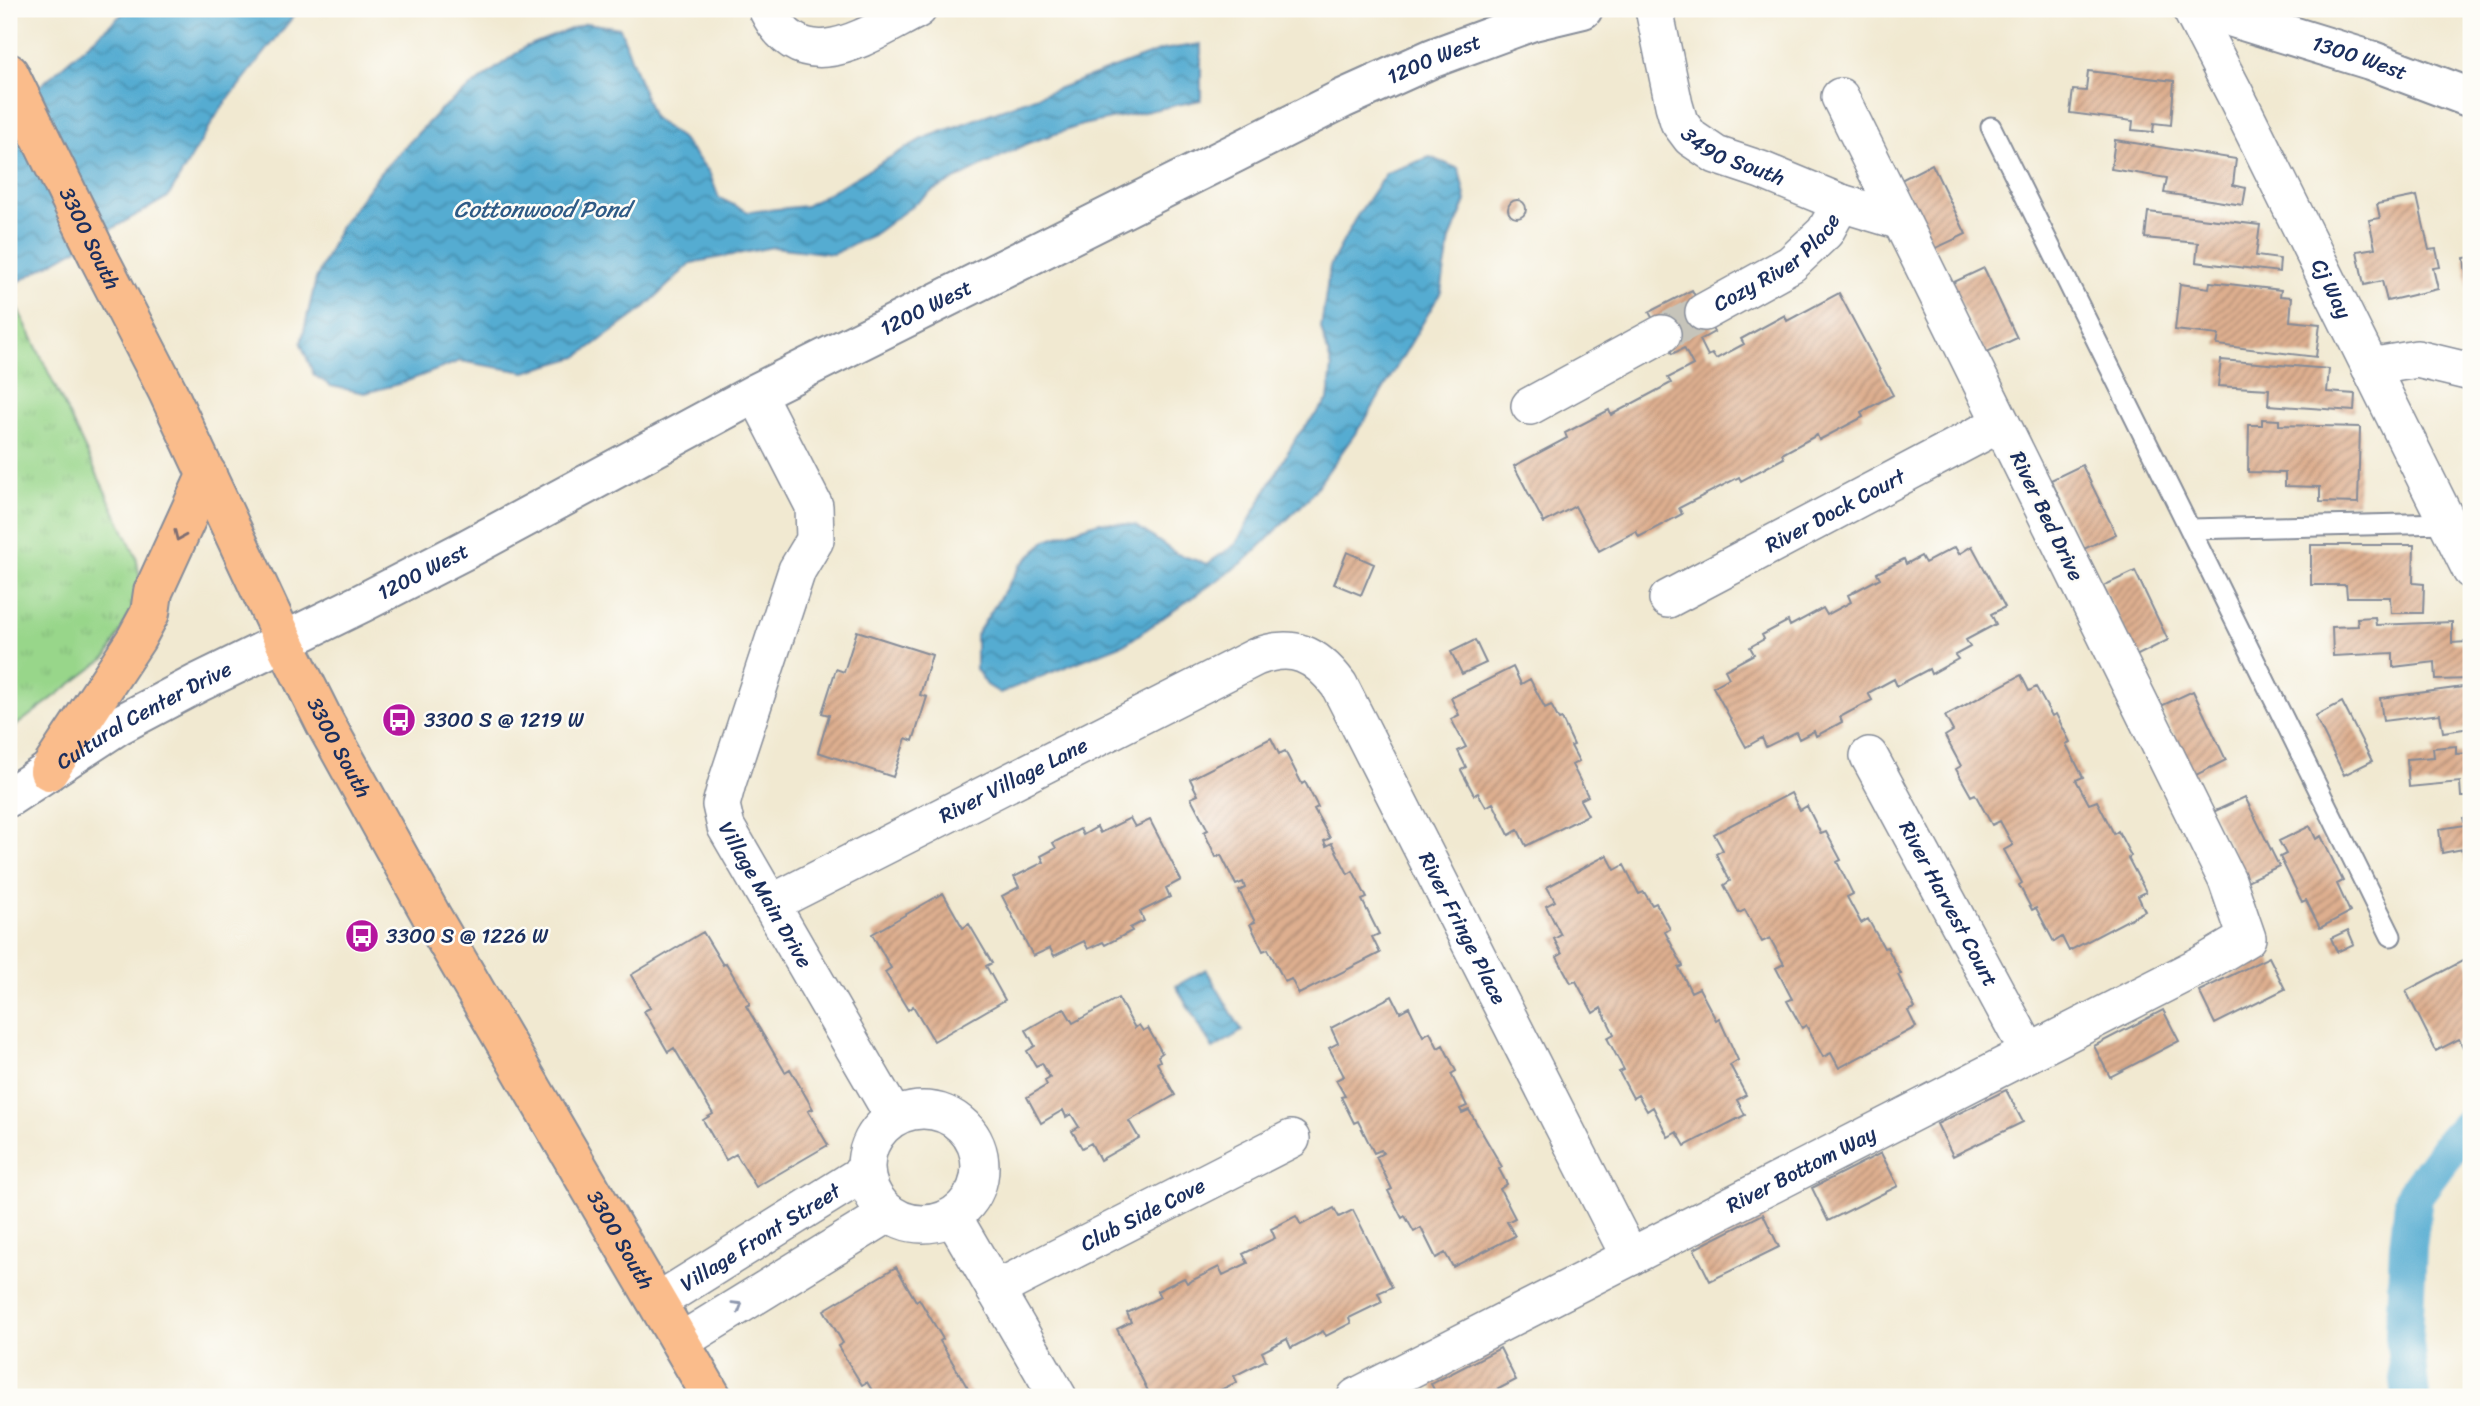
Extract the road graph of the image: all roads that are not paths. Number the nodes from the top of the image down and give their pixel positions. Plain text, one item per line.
1 (767, 9) edge
2 (918, 9) edge
3 (1583, 9) edge
4 (1654, 9) edge
5 (2190, 9) edge
6 (2204, 9) edge
7 (9, 73) edge
8 (1840, 97) dead end
9 (2471, 98) edge
10 (1992, 127) dead end
11 (1841, 202) junction
12 (1901, 221) junction
13 (1704, 312) tunnel mouth
14 (1661, 334) tunnel mouth
15 (2370, 367) junction
16 (2471, 372) edge
17 (756, 393) junction
18 (1530, 406) dead end
19 (2001, 423) junction
20 (207, 474) junction
21 (2448, 523) junction
22 (2190, 528) junction
23 (2471, 570) edge
24 (1668, 599) dead end
25 (284, 641) junction
26 (1256, 657) joint
27 (1869, 756) dead end
28 (49, 771) junction
29 (9, 797) edge
30 (770, 904) junction
31 (2391, 936) dead end
32 (2247, 938) joint
33 (2029, 1053) junction
34 (894, 1117) junction
35 (1291, 1139) dead end
36 (865, 1172) junction
37 (888, 1213) junction
38 (953, 1217) junction
39 (1630, 1257) junction
40 (995, 1290) junction
41 (656, 1302) junction
42 (680, 1342) junction
43 (712, 1397) edge
44 (1058, 1397) edge
45 (1356, 1397) edge

1 - 2 street
3 - 17 street, 1200 West
4 - 11 street, 3490 South
5 - 15 street, Cj Way
6 - 9 street, 1300 West
7 - 20 main road, 3300 South
8 - 12 street, River Bed Drive
10 - 22 lane
11 - 12 street, 3490 South
11 - 13 street, Cozy River Place
12 - 19 street, River Bed Drive
14 - 18 street
15 - 16 street
15 - 21 street, Cj Way
17 - 25 street, 1200 West
17 - 30 street, Village Main Drive
19 - 24 street, River Dock Court
19 - 32 street, River Bed Drive
20 - 25 main road, 3300 South
20 -> 28 main road
21 - 22 lane
21 - 23 street, Cj Way
22 - 31 lane
25 - 28 street, Cultural Center Drive
25 - 41 main road, 3300 South
26 - 30 street, River Village Lane
26 - 39 street, River Fringe Place
27 - 33 street, River Harvest Court
28 - 29 street, Cultural Center Drive
30 - 34 street, Village Main Drive
32 - 33 street, River Bottom Way
33 - 39 street, River Bottom Way
34 - 36 street
34 - 38 street
35 - 40 street, Club Side Cove
36 - 37 street
36 - 41 street, Village Front Street
37 - 38 street
42 -> 37 street
38 - 40 street
39 - 45 street, River Bottom Way
40 - 44 street
41 - 42 main road, 3300 South
42 - 43 main road, 3300 South

